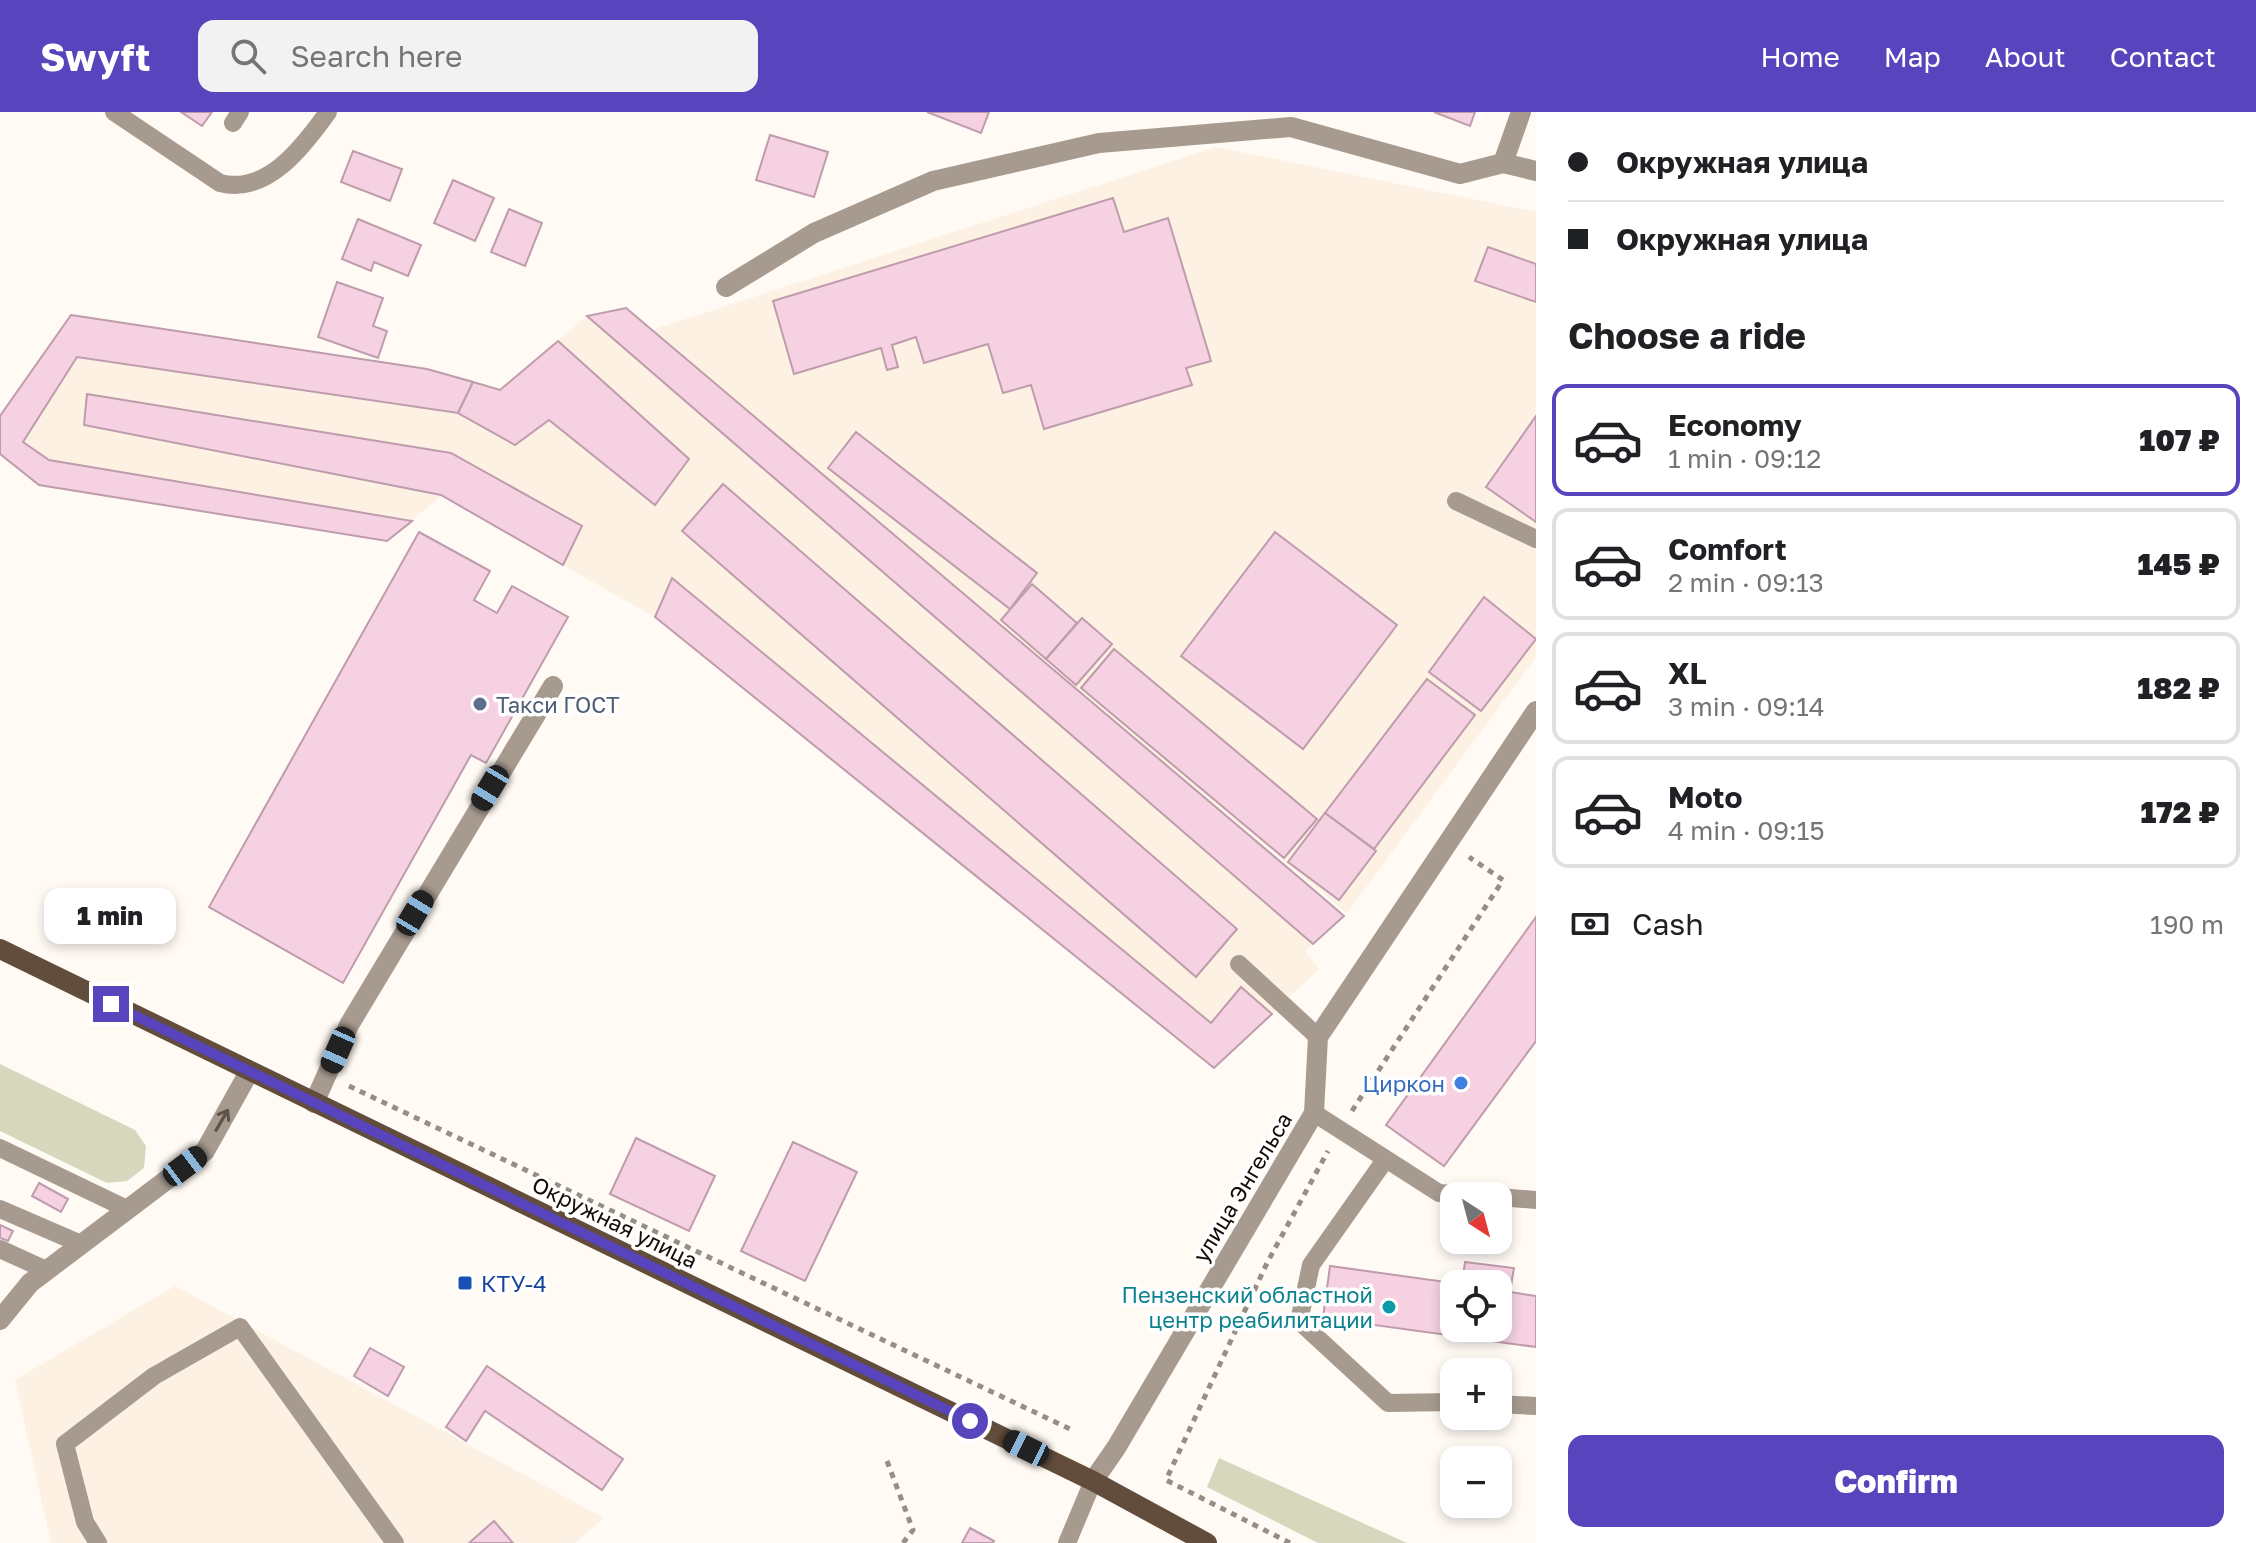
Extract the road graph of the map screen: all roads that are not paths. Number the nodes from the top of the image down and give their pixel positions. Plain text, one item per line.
1 (114, 112) edge
2 (328, 112) edge
3 (1521, 112) edge
4 (1503, 163) junction
5 (1536, 171) edge
6 (726, 287) dead end
7 (1456, 501) dead end
8 (1536, 539) edge
9 (553, 686) dead end
10 (1536, 711) edge
11 (0, 949) edge
12 (1239, 964) dead end
13 (1318, 1037) junction
14 (249, 1072) junction
15 (314, 1103) junction
16 (1314, 1113) junction
17 (0, 1148) edge
18 (1385, 1160) junction
19 (1440, 1193) edge
20 (1512, 1198) edge
21 (1536, 1200) edge
22 (0, 1209) edge
23 (127, 1209) junction
24 (81, 1244) junction
25 (0, 1249) edge
26 (38, 1276) junction
27 (0, 1291) edge
28 (0, 1320) edge
29 (1440, 1402) edge
30 (1512, 1405) edge
31 (1536, 1406) edge
32 (1093, 1481) junction
33 (98, 1543) edge
34 (395, 1543) edge
35 (1067, 1543) edge
36 (1207, 1543) edge

1 - 2 lane
3 - 4 street
4 - 5 street
4 - 6 street
7 - 8 lane
9 - 15 street
10 - 13 street
11 - 14 main road, Окружная улица
12 - 13 lane
13 - 16 street, улица Энгельса
14 - 15 main road, Окружная улица
23 -> 14 street
15 - 32 main road, Окружная улица
16 - 18 lane
16 - 32 street, улица Энгельса
17 - 23 lane
18 - 19 lane
18 - 29 lane
20 - 21 lane
22 - 24 lane
23 - 24 street
24 - 26 street
25 - 26 lane
26 - 27 street
26 - 28 street
30 - 31 lane
32 - 35 lane
32 - 36 main road, Окружная улица
33 - 34 lane

